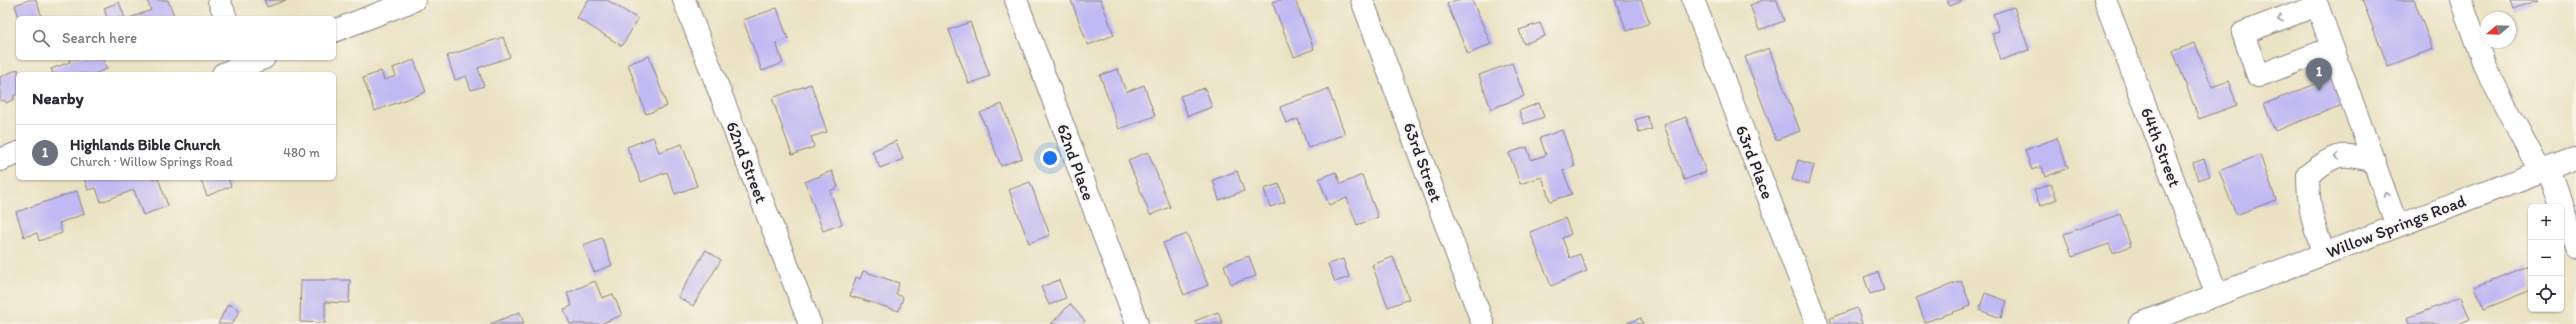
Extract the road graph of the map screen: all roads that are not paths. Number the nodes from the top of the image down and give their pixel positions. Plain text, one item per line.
1 (219, 0) edge
2 (414, 0) edge
3 (684, 0) edge
4 (1016, 0) edge
5 (1362, 0) edge
6 (1693, 0) edge
7 (2105, 0) edge
8 (2461, 0) edge
9 (225, 16) edge
10 (336, 30) edge
11 (2332, 48) junction
12 (254, 60) edge
13 (243, 62) edge
14 (226, 72) edge
15 (16, 155) edge
16 (2576, 158) edge
17 (0, 160) edge
18 (2375, 161) junction
19 (2544, 170) junction
20 (2397, 226) junction
21 (2576, 248) edge
22 (2324, 254) junction
23 (2217, 295) junction
24 (810, 324) edge
25 (1137, 324) edge
26 (1483, 324) edge
27 (1817, 324) edge
28 (2140, 324) edge

1 - 9 street
2 - 10 street
3 - 24 street, 62nd Street
4 - 25 street, 62nd Place
5 - 26 street, 63rd Street
6 - 27 street, 63rd Place
7 - 23 street, 64th Street
8 - 19 street
11 -> 11 street
11 - 18 street
12 - 13 street
13 - 14 street
15 - 17 street
16 - 19 street, Willow Springs Road
20 -> 18 street
18 -> 22 street
19 - 20 street, Willow Springs Road
19 - 21 street
20 - 22 street, Willow Springs Road
22 - 23 street, Willow Springs Road
23 - 28 street, Willow Springs Road

